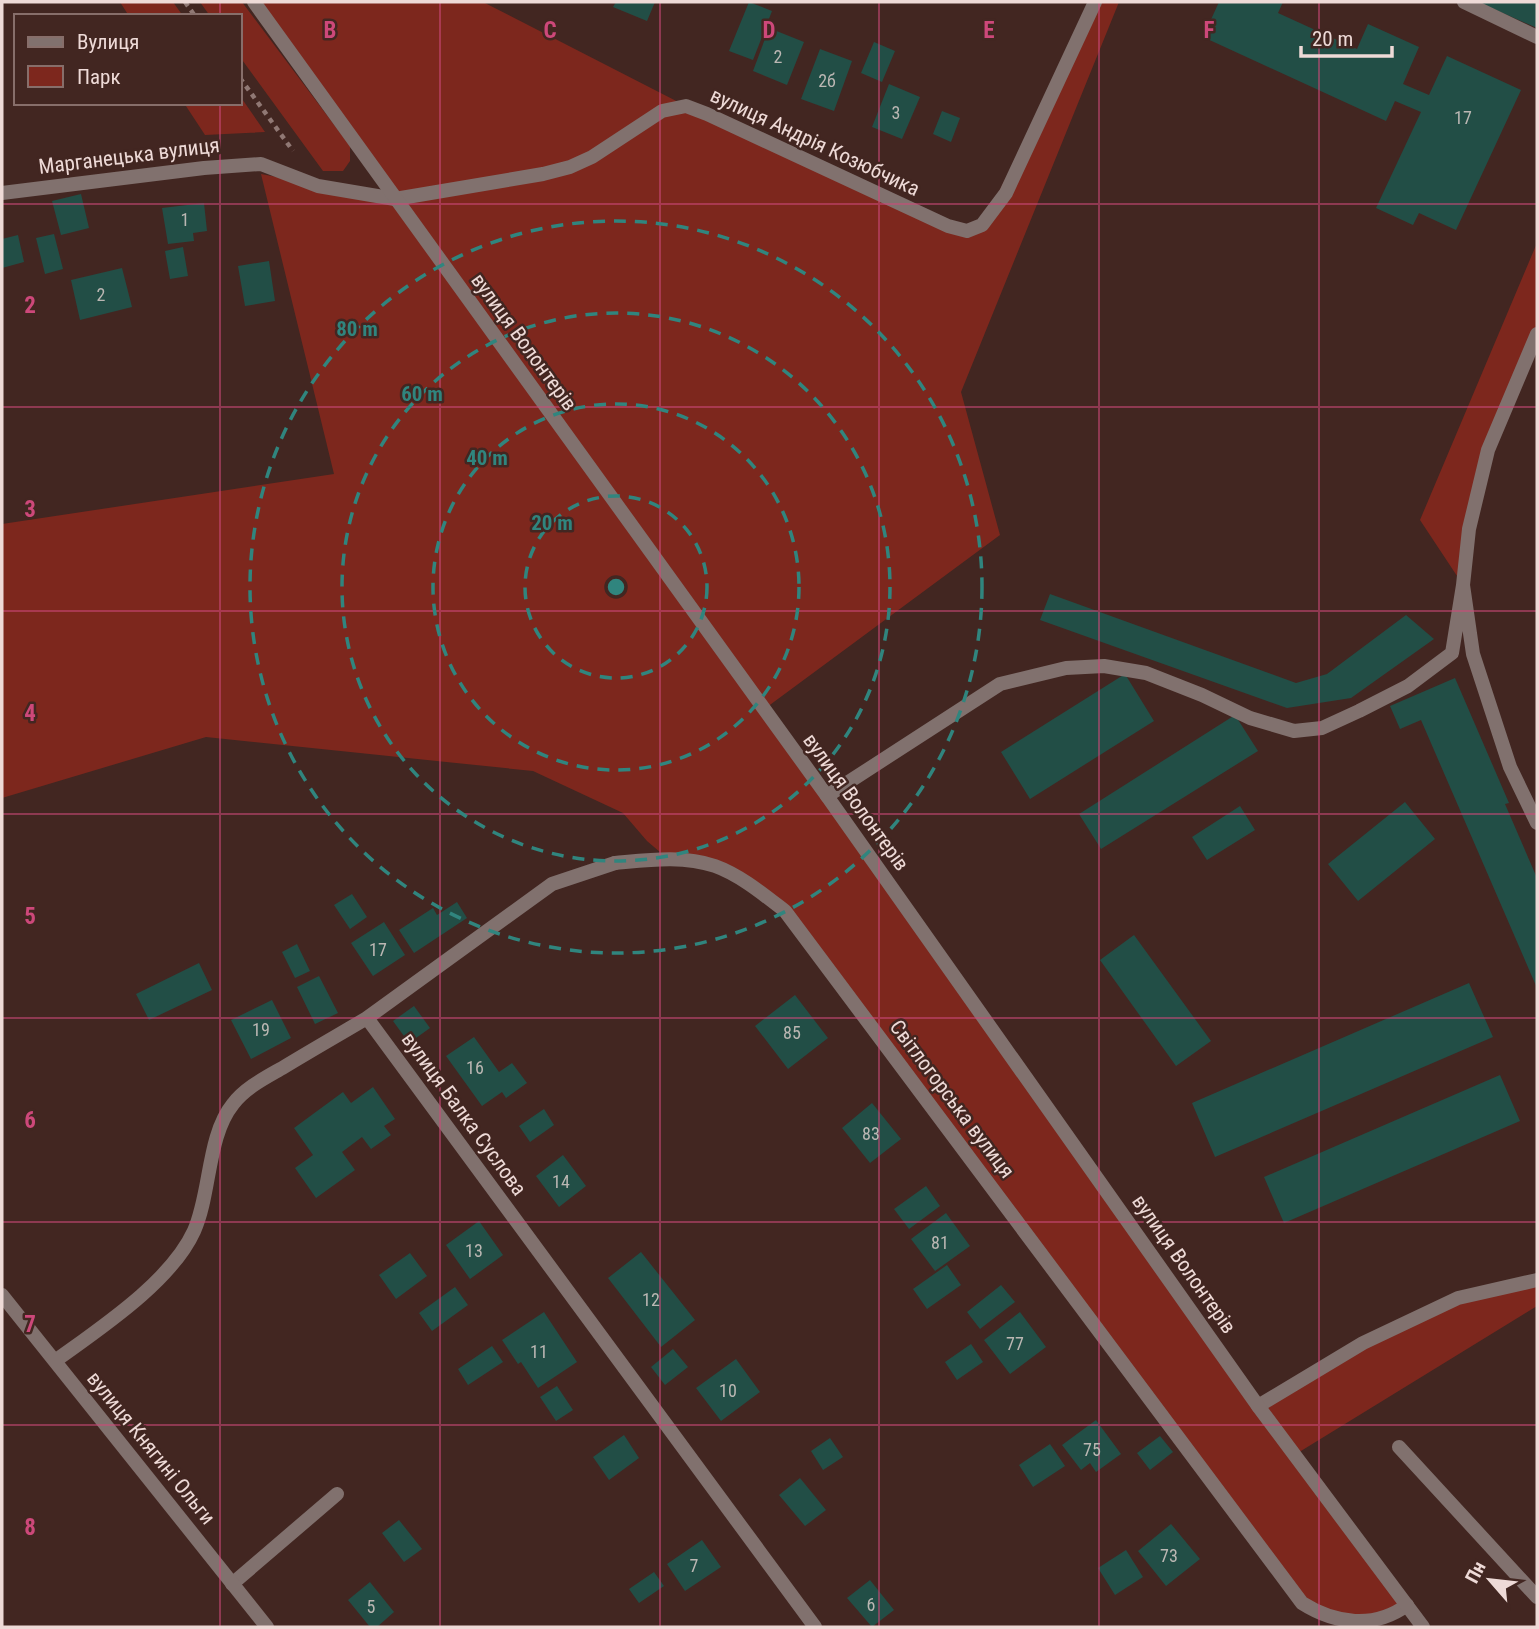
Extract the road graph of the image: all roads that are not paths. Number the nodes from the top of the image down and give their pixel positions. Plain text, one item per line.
1 (254, 2) edge
2 (1095, 2) edge
3 (1464, 2) edge
4 (1537, 37) edge
5 (261, 163) joint
6 (2, 193) edge
7 (395, 199) junction
8 (1537, 334) edge
9 (1463, 585) junction
10 (827, 796) junction
11 (1537, 823) edge
12 (367, 1018) junction
13 (1537, 1280) edge
14 (2, 1295) edge
15 (55, 1361) junction
16 (1258, 1406) junction
17 (1399, 1447) dead end
18 (337, 1494) dead end
19 (232, 1584) junction
20 (1537, 1597) edge
21 (1407, 1605) junction
22 (267, 1627) edge
23 (815, 1627) edge
24 (1423, 1627) edge

1 - 7 street, вулиця Волонтерів
2 - 7 street, вулиця Андрія Козюбчика
3 - 4 street
5 - 6 street, Марганецька вулиця
5 - 7 street, вулиця Андрія Козюбчика
7 - 10 street, вулиця Волонтерів
8 - 9 street
9 - 10 street
9 - 11 street
10 - 16 street, вулиця Волонтерів
12 - 15 street
12 - 21 street, Світлогорська вулиця
12 - 23 street, вулиця Балка Суслова
13 - 16 street
14 - 15 street, вулиця Княгині Ольги
15 - 19 street, вулиця Княгині Ольги
16 - 21 street, вулиця Волонтерів
17 - 20 street
18 - 19 street
19 - 22 street, вулиця Княгині Ольги
21 - 24 street, вулиця Волонтерів

